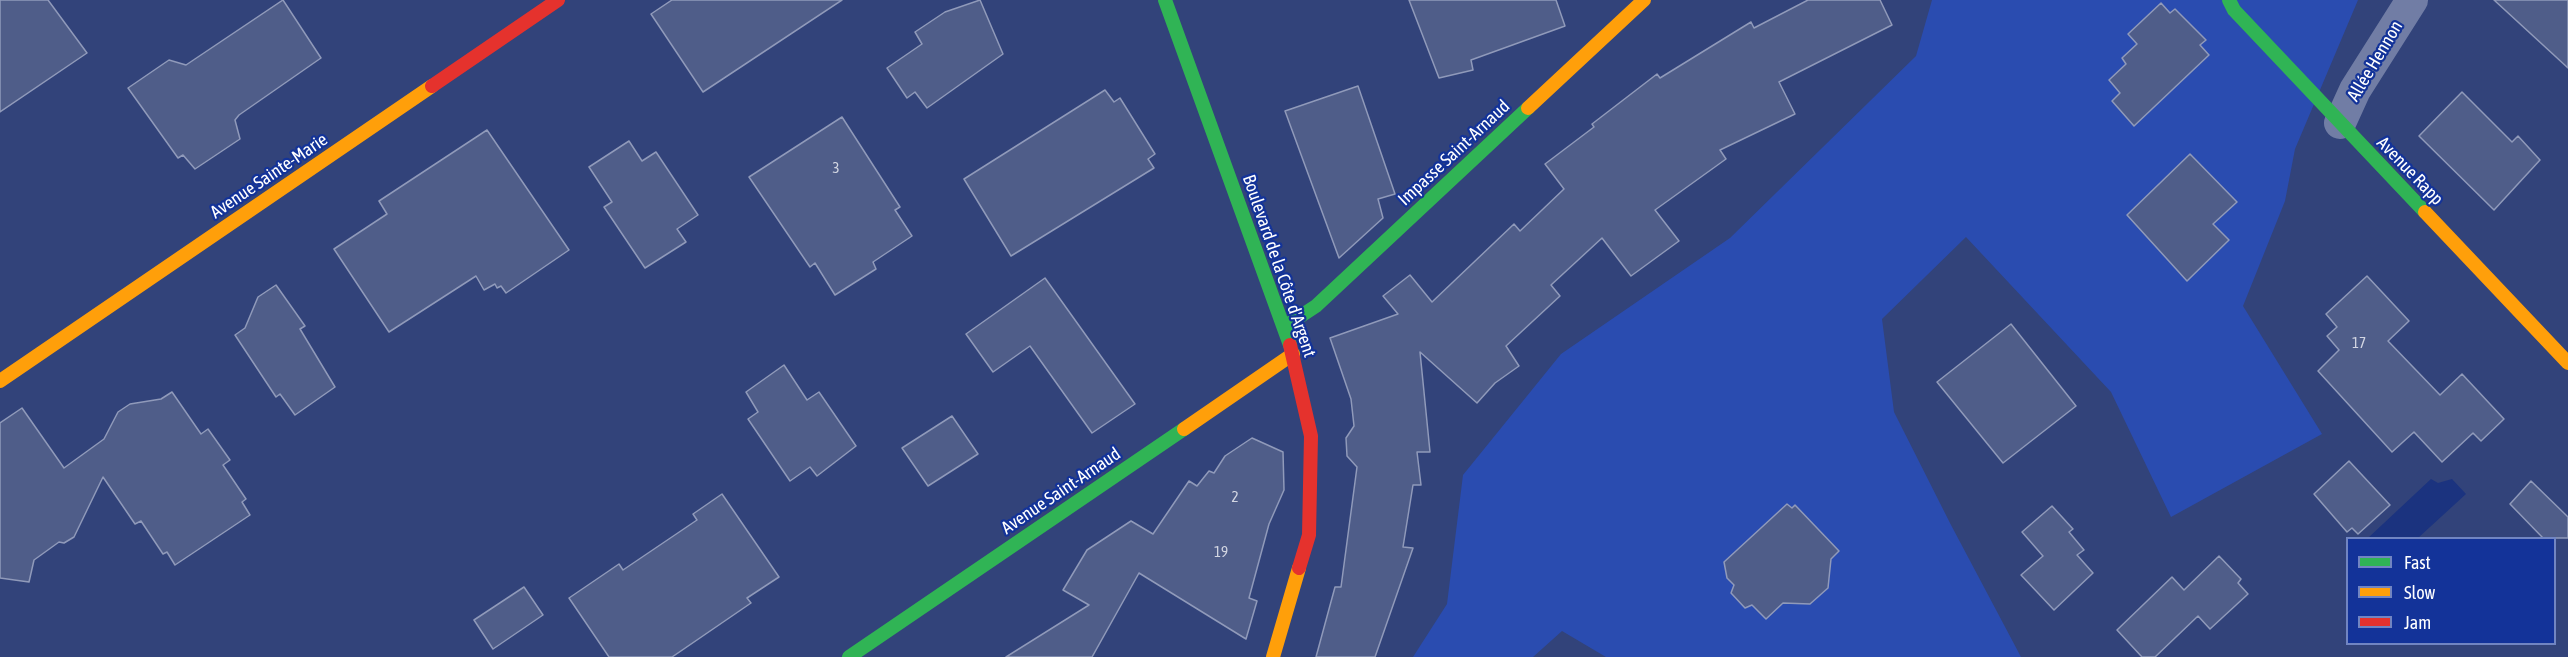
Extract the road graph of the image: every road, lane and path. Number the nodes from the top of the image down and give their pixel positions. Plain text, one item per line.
1 (558, 0) edge
2 (1165, 0) edge
3 (1644, 0) edge
4 (2229, 0) edge
5 (2412, 0) edge
6 (2340, 123) junction
7 (1284, 327) junction
8 (1293, 354) junction
9 (2568, 363) edge
10 (0, 381) edge
11 (849, 657) edge
12 (1273, 657) edge

1 - 10 street, Avenue Sainte-Marie
2 - 7 street, Boulevard de la Côte d'Argent
3 - 7 street, Impasse Saint-Arnaud
4 - 6 street, Avenue Rapp
5 - 6 street, Allée Hennon
6 - 9 street, Avenue Rapp
7 - 8 street, Boulevard de la Côte d'Argent
8 - 11 street, Avenue Saint-Arnaud
8 - 12 street, Boulevard de la Côte d'Argent

